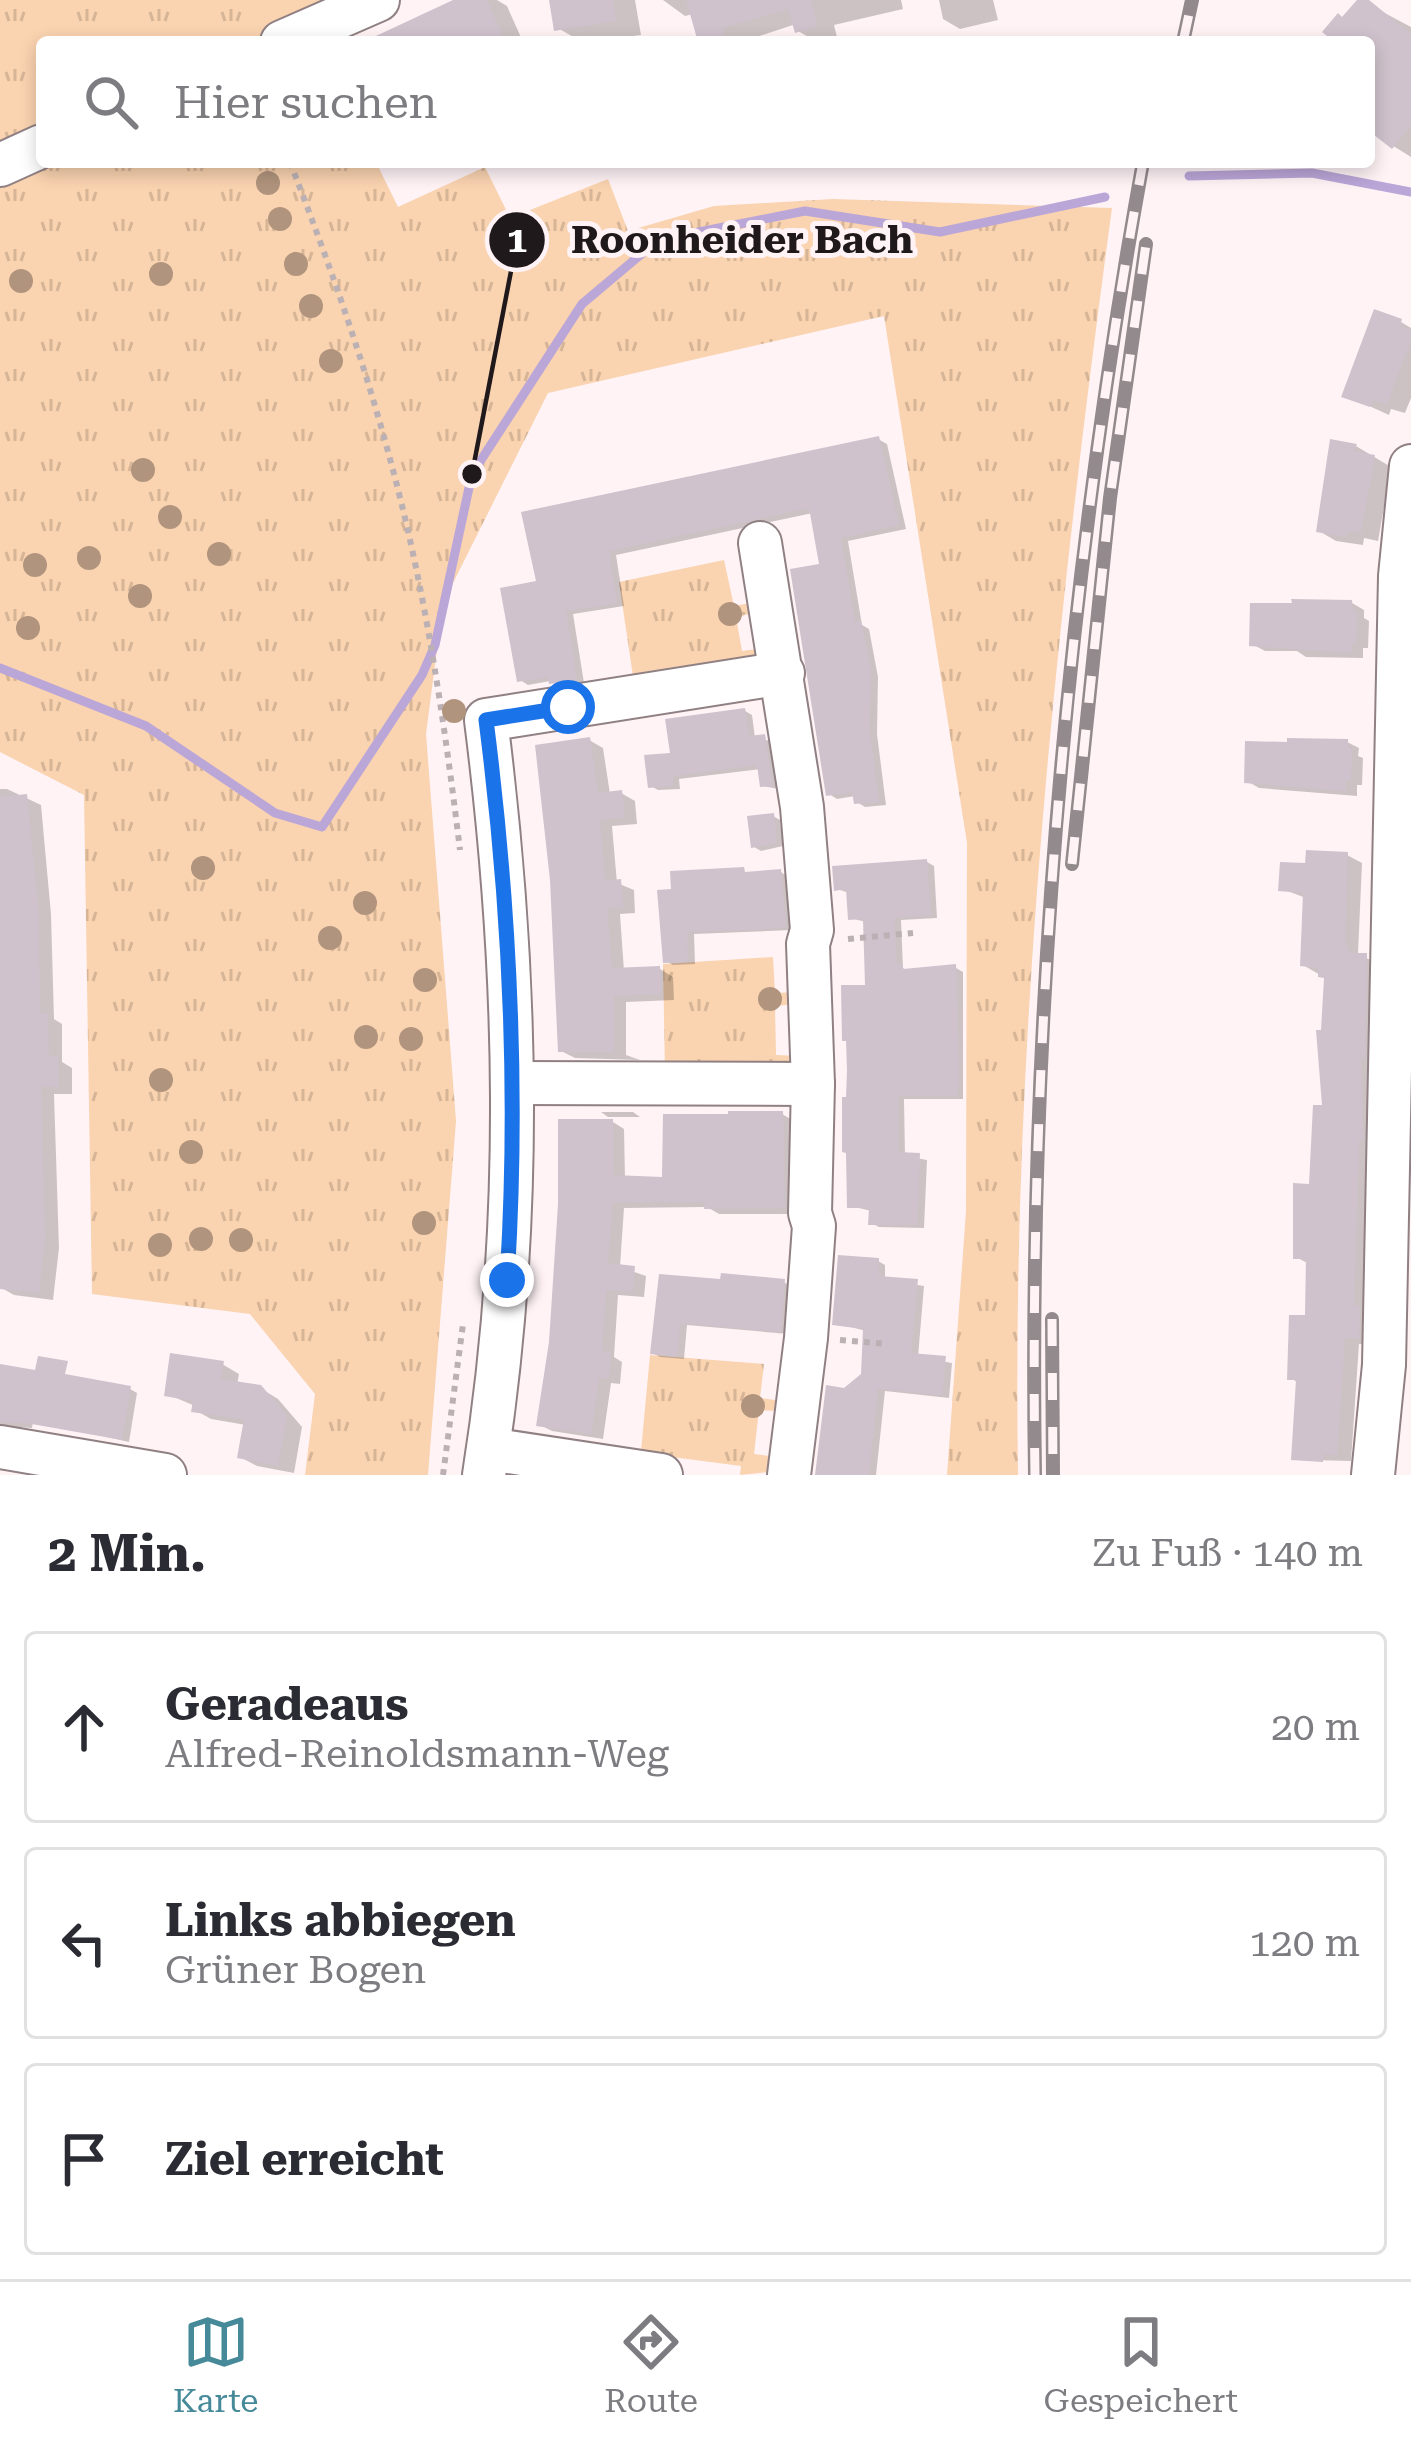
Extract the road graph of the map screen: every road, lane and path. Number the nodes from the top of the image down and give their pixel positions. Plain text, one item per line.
1 (378, 0) edge
2 (296, 36) edge
3 (36, 149) edge
4 (0, 164) edge
5 (292, 168) edge
6 (1411, 466) edge
7 (760, 543) dead end
8 (783, 673) junction
9 (463, 871) dead end
10 (1401, 924) edge
11 (913, 933) dead end
12 (808, 944) junction
13 (514, 1083) junction
14 (813, 1084) junction
15 (464, 1312) dead end
16 (888, 1344) dead end
17 (804, 1353) junction
18 (1387, 1355) edge
19 (0, 1447) edge
20 (486, 1462) edge
21 (165, 1475) edge
22 (443, 1475) edge
23 (661, 1475) edge
24 (789, 1475) edge
25 (1372, 1475) edge

1 - 2 street
3 - 4 street
5 - 9 path
6 - 10 street
7 - 8 street
8 - 12 street
8 - 13 street
10 - 18 street
11 - 12 path
12 - 14 street
13 - 14 street
13 - 20 street
14 - 17 street
15 - 22 path
16 - 17 path
17 - 24 street
18 - 25 street
19 - 21 street
20 - 23 street

